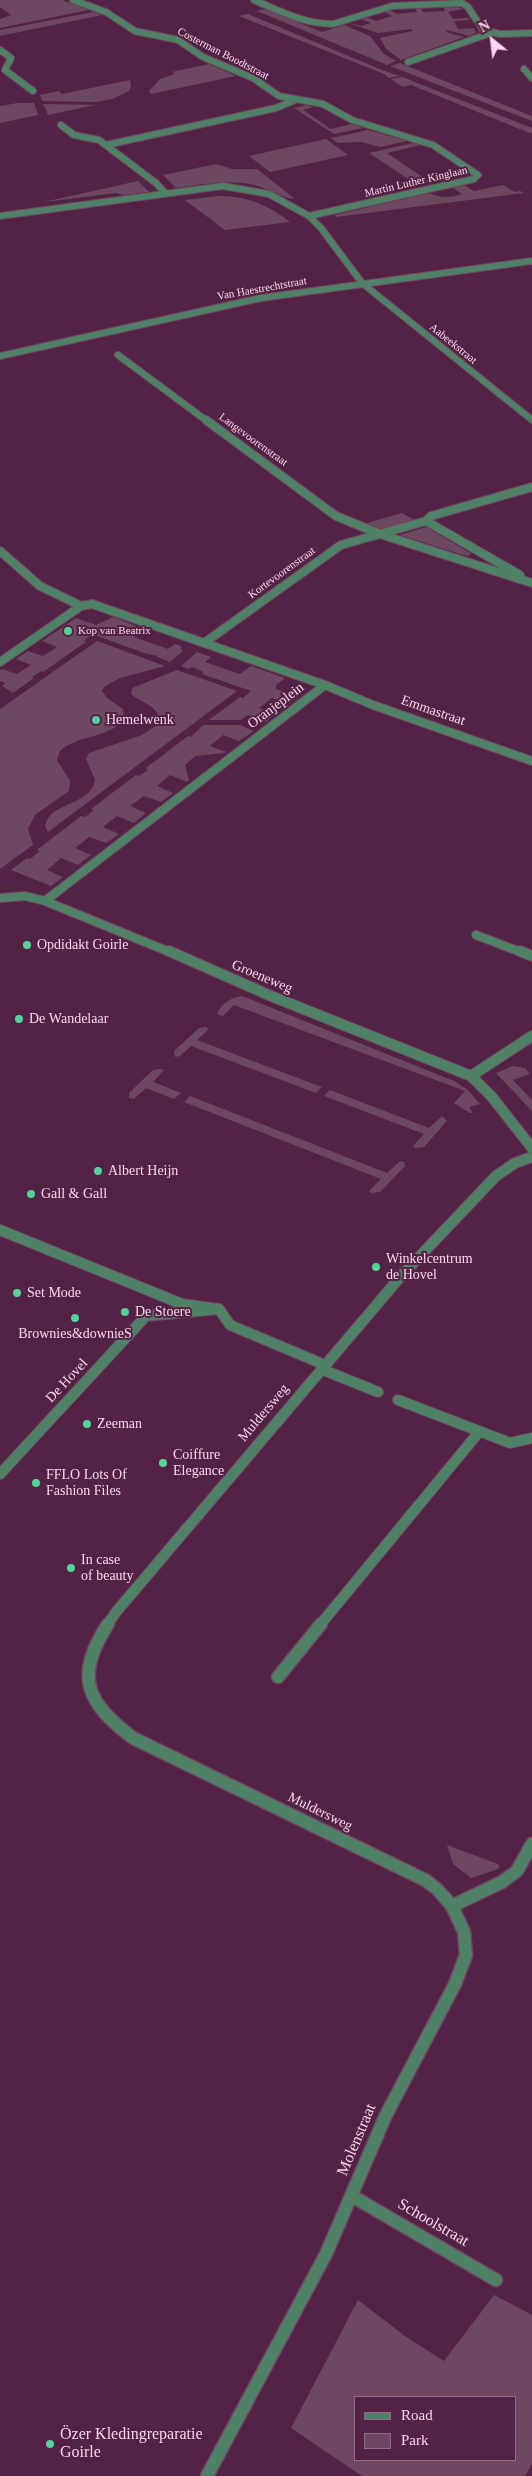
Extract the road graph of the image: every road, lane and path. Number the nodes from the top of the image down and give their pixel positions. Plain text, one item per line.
1 (73, 0) edge
2 (254, 0) edge
3 (532, 32) edge
4 (491, 33) junction
5 (0, 50) edge
6 (408, 62) dead end
7 (524, 69) dead end
8 (532, 78) edge
9 (33, 91) dead end
10 (294, 100) junction
11 (61, 125) dead end
12 (106, 145) junction
13 (165, 193) junction
14 (0, 216) edge
15 (309, 216) junction
16 (532, 261) edge
17 (362, 283) junction
18 (118, 355) dead end
19 (0, 356) edge
20 (532, 420) edge
21 (532, 487) edge
22 (426, 521) junction
23 (380, 534) junction
24 (0, 551) edge
25 (532, 582) edge
26 (81, 606) junction
27 (204, 643) junction
28 (0, 662) edge
29 (325, 685) junction
30 (532, 761) edge
31 (0, 898) edge
32 (44, 901) junction
33 (476, 934) dead end
34 (532, 956) edge
35 (532, 1036) edge
36 (470, 1076) junction
37 (532, 1148) edge
38 (532, 1157) edge
39 (0, 1230) edge
40 (219, 1309) junction
41 (323, 1367) junction
42 (378, 1392) dead end
43 (398, 1400) dead end
44 (479, 1432) junction
45 (532, 1438) edge
46 (0, 1474) edge
47 (278, 1677) dead end
48 (532, 1844) edge
49 (452, 1906) junction
50 (352, 2196) junction
51 (496, 2280) dead end
52 (207, 2476) edge

1 - 10 street, Costerman Boodtstraat
2 - 4 street
3 - 4 street
4 - 6 street
5 - 9 street
7 - 8 street
10 - 12 street
10 - 15 street, Martin Luther Kinglaan
11 - 12 street
12 - 13 street
13 - 14 street
13 - 15 street
15 - 17 street
16 - 17 street, Van Haestrechtstraat
17 - 19 street, Van Haestrechtstraat
17 - 20 street, Aabeekstraat
18 - 23 street, Langevoorenstraat
21 - 22 street, Kortevoorenstraat
22 - 23 street, Kortevoorenstraat
22 - 25 street
23 - 25 street
23 - 27 street, Kortevoorenstraat
24 - 26 street, Oranjeplein
26 - 27 street, Oranjeplein
26 - 28 street
27 - 29 street, Oranjeplein
29 - 30 street, Emmastraat
29 - 32 street, Oranjeplein
31 - 32 street
32 - 36 street, Groeneweg
33 - 34 street
35 - 36 street
36 - 37 street, Groeneweg
38 - 41 street, Muldersweg
39 - 40 street
40 - 41 street
40 - 46 street, De Hovel
41 - 42 street
41 - 49 street, Muldersweg
43 - 44 street
44 - 45 street
44 - 47 street
48 - 49 street
49 - 50 street, Molenstraat
50 - 51 street, Schoolstraat
50 - 52 street, Molenstraat

